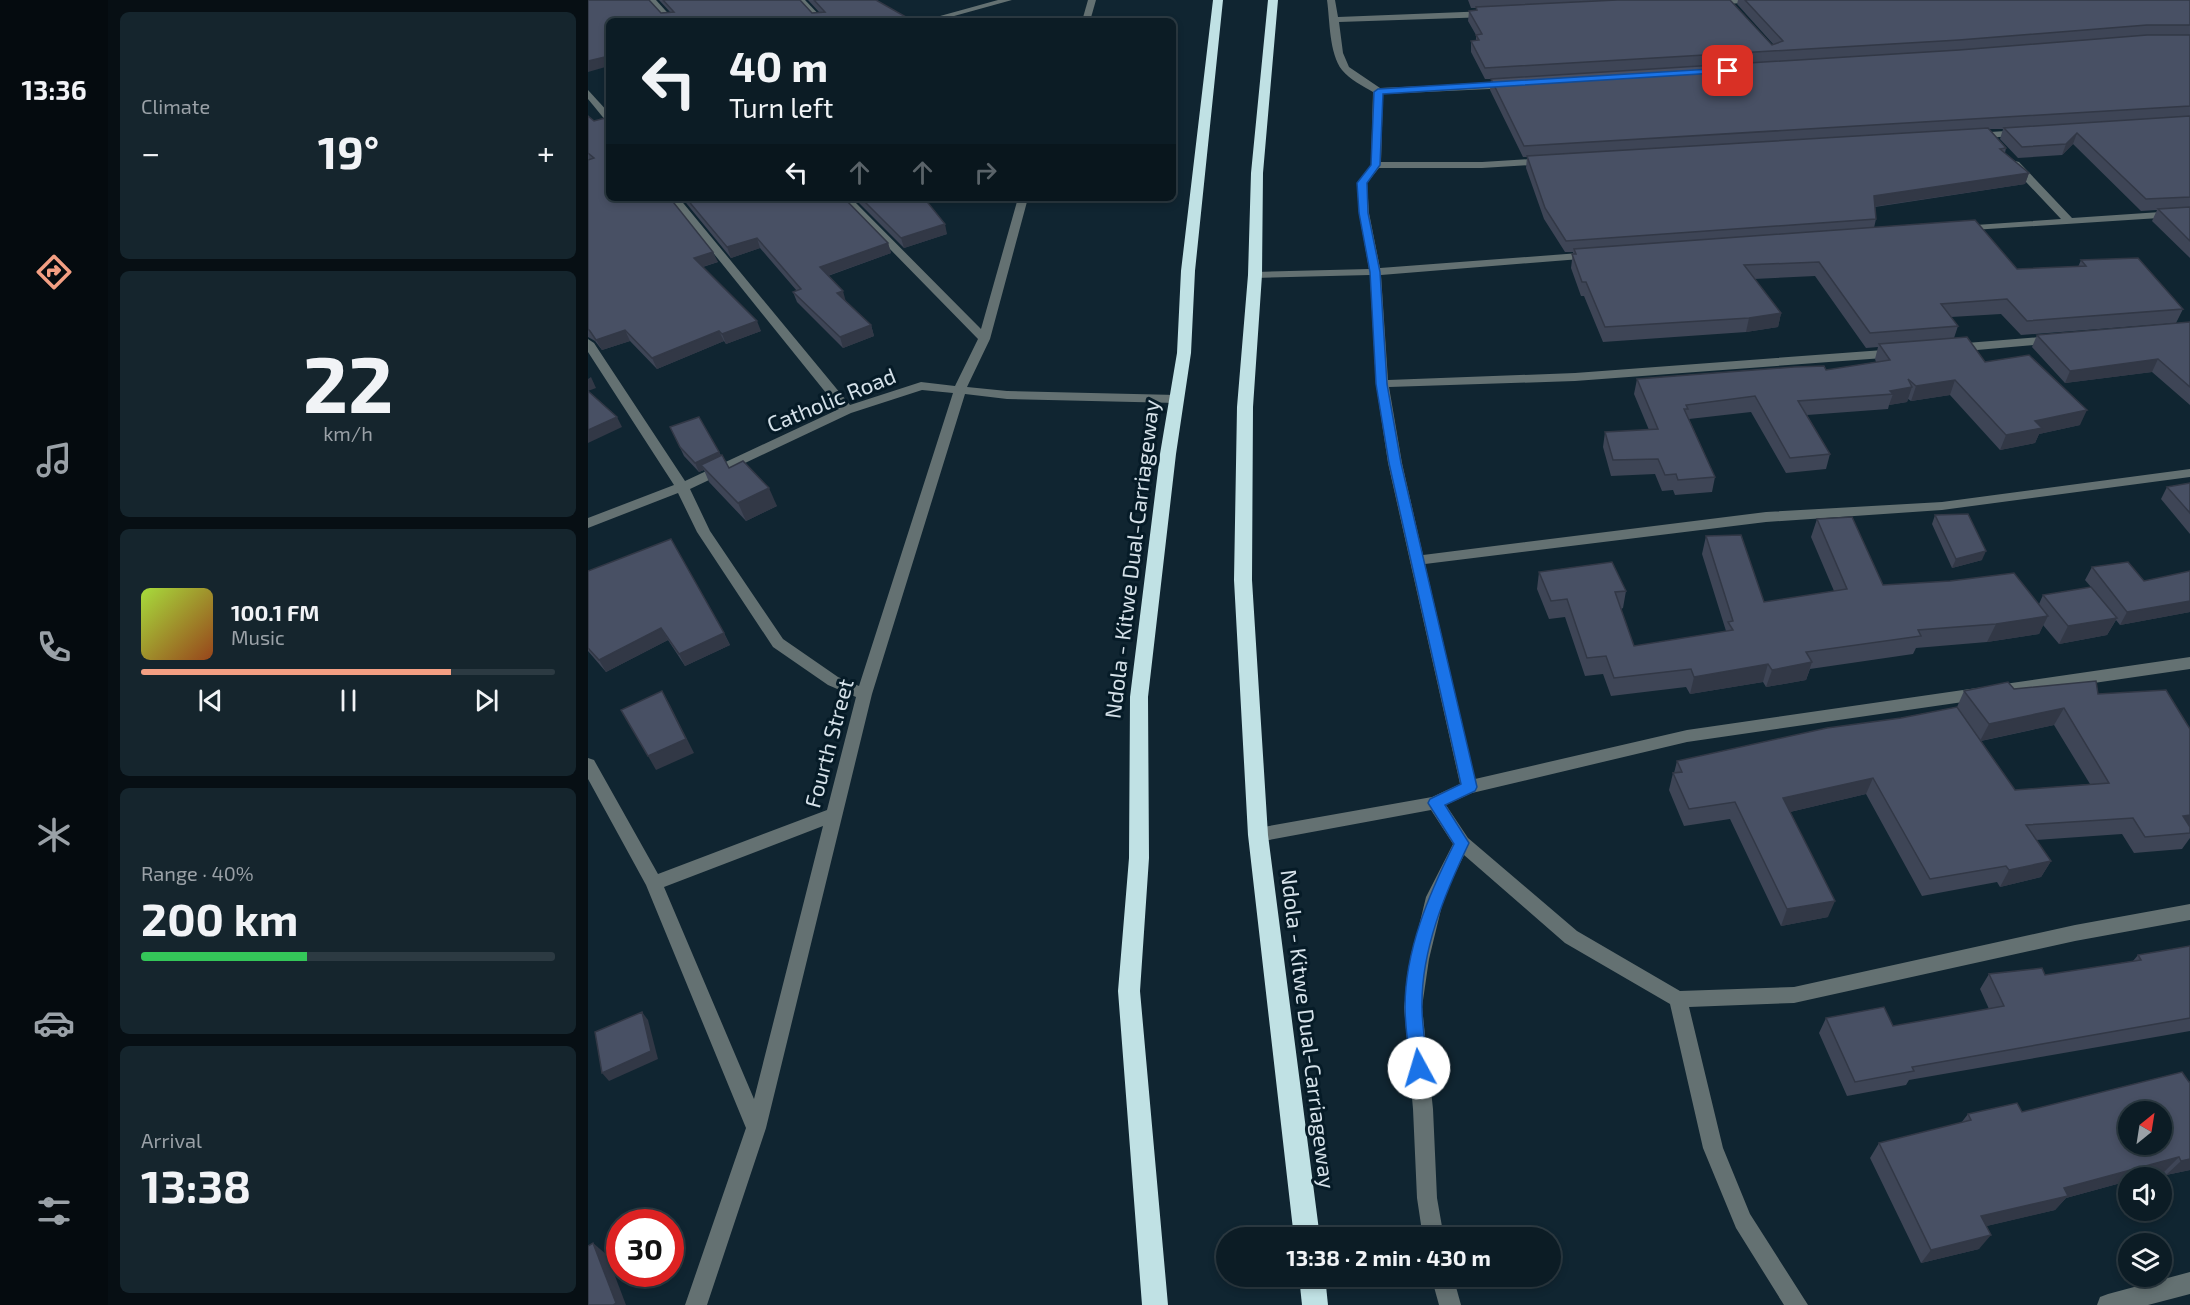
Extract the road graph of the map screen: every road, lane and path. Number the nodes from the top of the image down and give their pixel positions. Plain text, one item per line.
1 (651, 0) edge
2 (800, 0) edge
3 (1008, 0) edge
4 (1092, 0) edge
5 (1218, 0) edge
6 (1273, 0) edge
7 (1331, 0) edge
8 (1743, 0) edge
9 (1726, 1) edge
10 (1702, 2) edge
11 (1734, 10) edge
12 (1495, 13) edge
13 (668, 18) edge
14 (818, 18) edge
15 (934, 18) edge
16 (1087, 18) edge
17 (1335, 20) junction
18 (1519, 84) edge
19 (1378, 92) junction
20 (588, 93) edge
21 (605, 107) edge
22 (588, 111) edge
23 (2035, 132) edge
24 (1988, 135) junction
25 (1965, 137) edge
26 (1996, 144) edge
27 (2004, 152) edge
28 (1563, 159) edge
29 (1376, 165) junction
30 (676, 201) edge
31 (848, 201) edge
32 (1019, 201) edge
33 (2190, 213) edge
34 (2069, 221) junction
35 (1954, 230) edge
36 (1606, 255) edge
37 (1375, 272) junction
38 (1254, 275) junction
39 (984, 339) junction
40 (2067, 339) edge
41 (588, 343) edge
42 (1942, 349) edge
43 (1908, 352) edge
44 (1382, 384) junction
45 (960, 389) junction
46 (1177, 399) junction
47 (847, 410) junction
48 (2190, 473) edge
49 (682, 487) junction
50 (588, 523) edge
51 (1419, 560) junction
52 (2190, 663) edge
53 (864, 694) junction
54 (588, 764) edge
55 (1469, 787) junction
56 (1435, 803) junction
57 (832, 815) junction
58 (1258, 835) junction
59 (1462, 843) junction
60 (654, 884) junction
61 (2190, 912) edge
62 (1678, 999) junction
63 (756, 1128) junction
64 (1306, 1227) edge
65 (1432, 1227) edge
66 (2190, 1283) edge
67 (1313, 1287) edge
68 (1445, 1287) edge
69 (696, 1305) edge
70 (1155, 1305) edge
71 (1315, 1305) edge
72 (1450, 1305) edge
73 (1797, 1305) edge
74 (2108, 1305) edge

1 - 13 street
2 - 14 street
3 - 15 street
4 - 16 street
5 - 46 highway, Ndola - Kitwe Dual-Carriageway
6 - 38 highway, Ndola - Kitwe Dual-Carriageway
7 - 17 street
8 - 9 street
9 - 10 street
9 - 11 street
12 - 17 street
17 - 19 street
18 - 19 street
19 - 29 street
20 - 21 street
21 - 22 street
23 - 24 street
24 - 25 street
24 - 26 street
27 - 34 street
28 - 29 street
29 - 37 street
30 - 47 street
31 - 39 street
32 - 39 street, Fourth Street
33 - 34 street
34 - 35 street
36 - 37 street
37 - 38 street
37 - 44 street
38 - 58 highway, Ndola - Kitwe Dual-Carriageway
39 - 45 street, Fourth Street
40 - 42 street
41 - 49 street
43 - 44 street
44 - 51 street
45 - 46 street, Catholic Road
45 - 47 street, Catholic Road
45 - 53 street, Fourth Street
46 - 70 highway, Ndola - Kitwe Dual-Carriageway
47 - 49 street, Catholic Road
48 - 51 street
49 - 50 street, Catholic Road
49 - 53 street
51 - 55 street
52 - 55 street
53 - 57 street, Fourth Street
54 - 60 street
55 - 56 street
56 - 58 street
56 - 59 street
57 - 60 street
57 - 63 street, Fourth Street
58 - 64 highway, Ndola - Kitwe Dual-Carriageway
59 - 62 street
59 - 65 street
60 - 63 street
61 - 62 street
62 - 73 street
63 - 69 street, Fourth Street
66 - 74 street
67 - 71 highway
68 - 72 street

